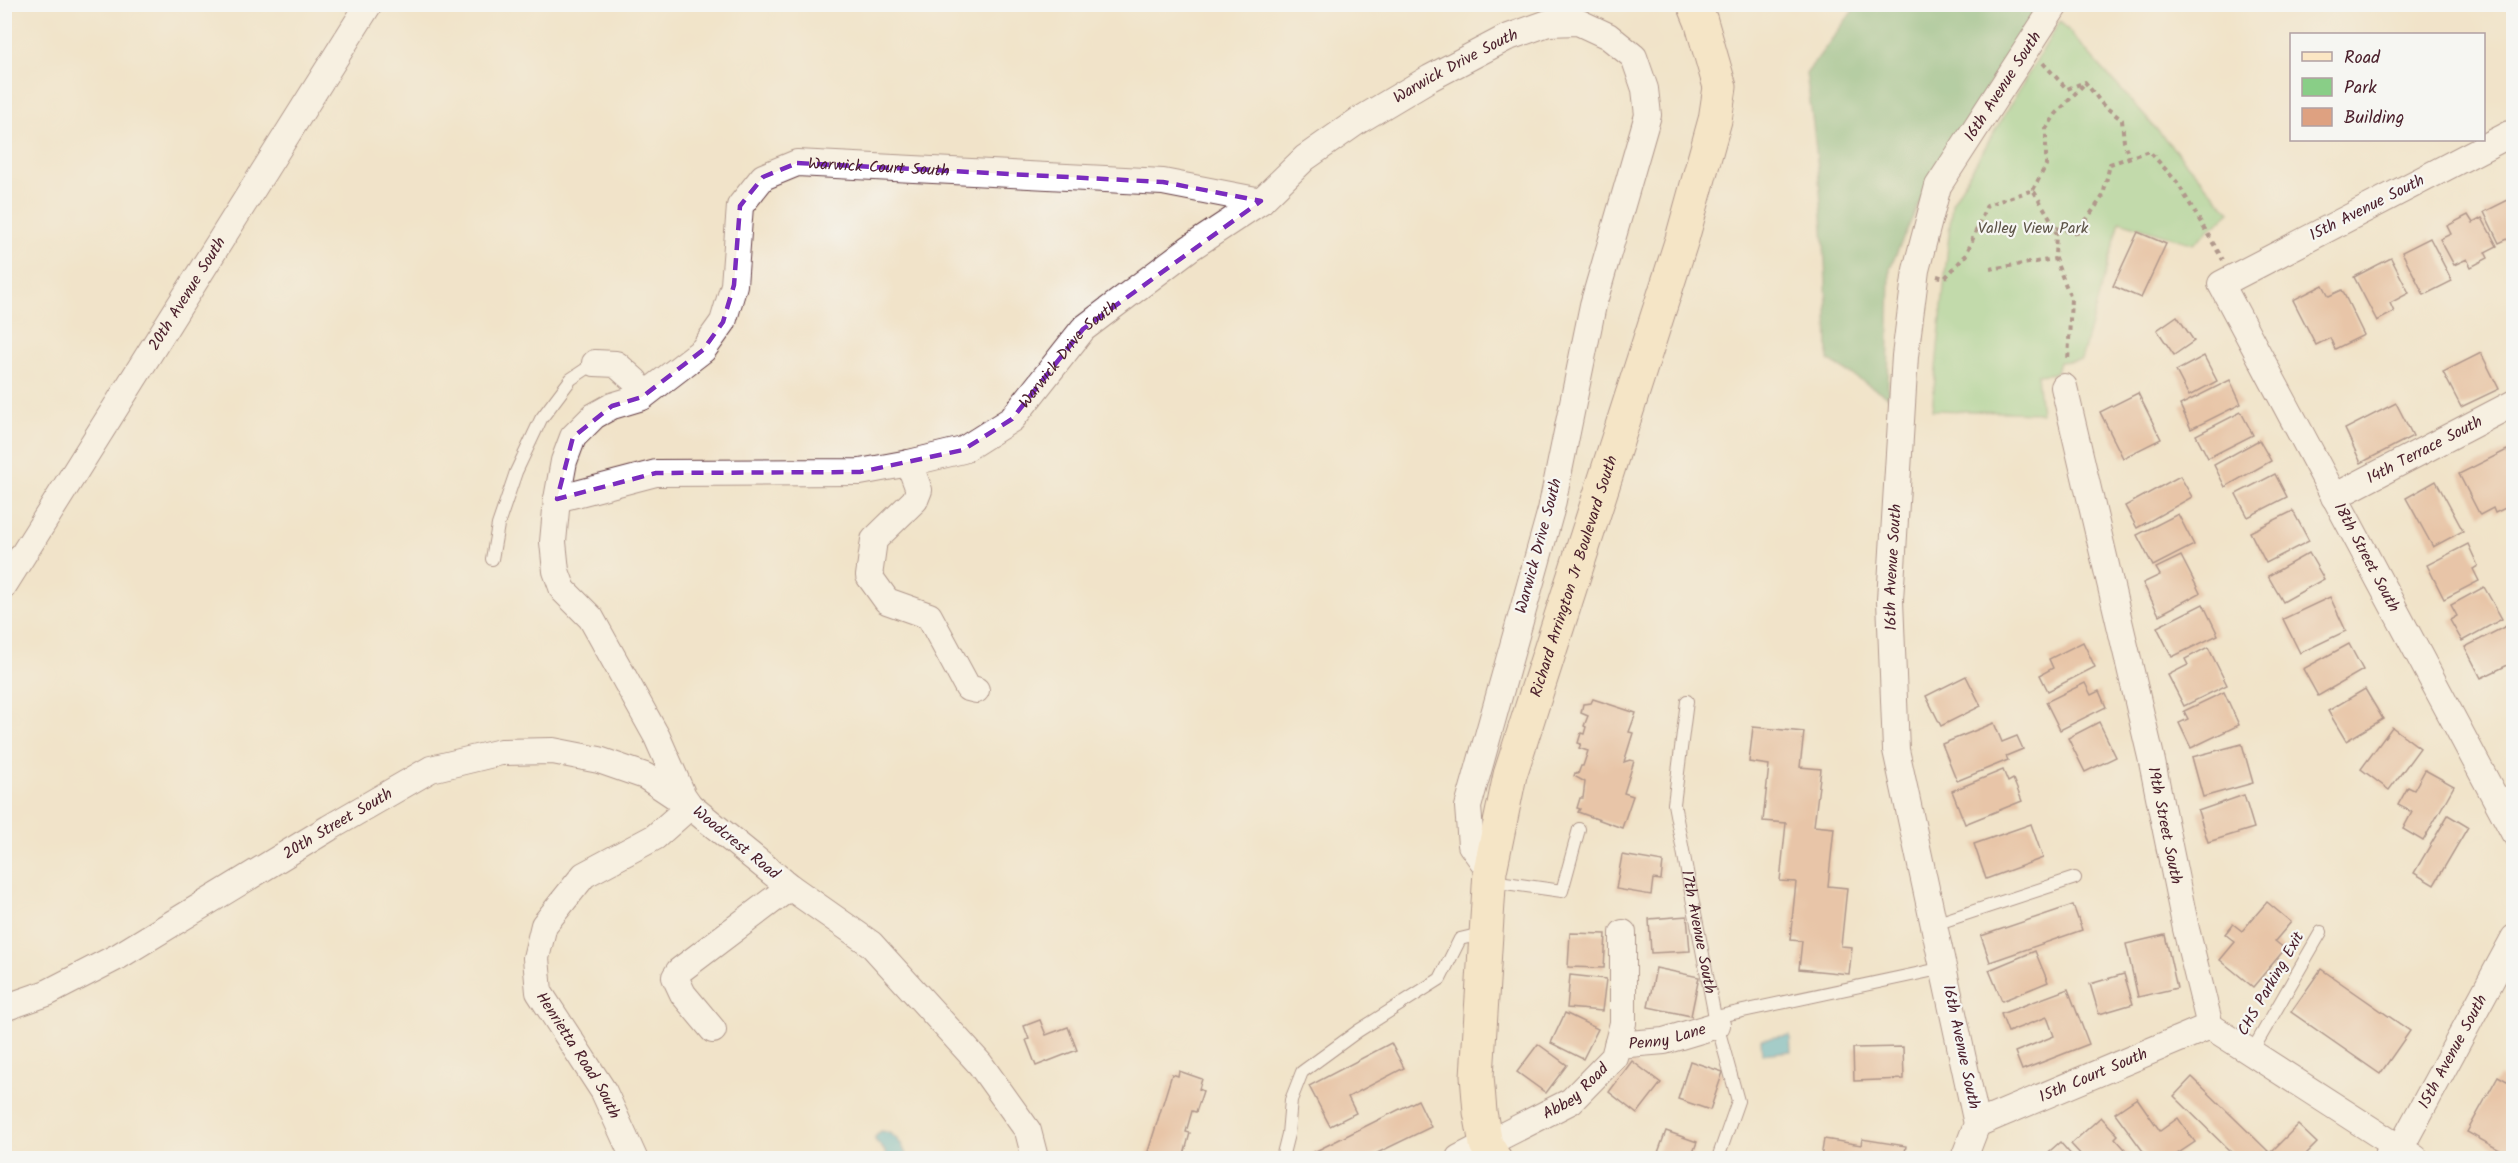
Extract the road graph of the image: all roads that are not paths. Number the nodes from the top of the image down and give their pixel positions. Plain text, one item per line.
1 (369, 4) edge
2 (1694, 4) edge
3 (2056, 4) edge
4 (2514, 132) edge
5 (1261, 201) junction
6 (2224, 274) joint
7 (595, 363) joint
8 (2064, 387) dead end
9 (642, 398) junction
10 (2514, 403) edge
11 (909, 463) junction
12 (2334, 497) junction
13 (556, 499) junction
14 (492, 559) dead end
15 (4, 585) edge
16 (976, 690) dead end
17 (1687, 701) dead end
18 (2505, 794) edge
19 (690, 806) junction
20 (1579, 829) dead end
21 (2514, 833) edge
22 (1490, 876) junction
23 (2075, 878) dead end
24 (790, 887) junction
25 (1935, 924) junction
26 (2321, 932) dead end
27 (1486, 933) junction
28 (1623, 933) dead end
29 (2514, 938) edge
30 (1944, 968) junction
31 (4, 1008) edge
32 (1716, 1021) junction
33 (2210, 1026) junction
34 (713, 1030) dead end
35 (1617, 1045) junction
36 (2251, 1053) junction
37 (1977, 1124) junction
38 (1480, 1154) edge
39 (2400, 1155) edge
40 (634, 1158) edge
41 (1035, 1158) edge
42 (1282, 1158) edge
43 (1718, 1158) edge
44 (1964, 1158) edge

1 - 15 street, 20th Avenue South
2 - 22 street, Richard Arrington Jr Boulevard South
3 - 25 street, 16th Avenue South
4 - 6 street, 15th Avenue South
5 - 9 street, Warwick Court South
5 - 11 street, Warwick Drive South
5 - 22 street, Warwick Drive South
6 - 12 street, 18th Street South
7 - 9 street
7 - 14 lane
8 - 33 street, 19th Street South
9 - 13 street, Woodcrest Road
10 - 12 street, 14th Terrace South
11 - 13 street, Warwick Drive South
11 - 16 street
12 - 18 street, 18th Street South
13 - 19 street, Woodcrest Road
17 - 32 lane, 17th Avenue South
18 - 21 street, 18th Street South
19 - 24 street, Woodcrest Road
19 - 31 street, 20th Street South
19 - 40 street, Henrietta Road South
20 - 22 lane
22 - 27 street, Richard Arrington Jr Boulevard South
23 - 25 lane
24 - 34 street
24 - 41 street, Woodcrest Road
25 - 30 street, 16th Avenue South
26 - 36 lane, CHS Parking Exit
27 - 38 street, Richard Arrington Jr Boulevard South
27 - 42 lane
28 - 35 street, Abbey Road
29 - 39 street, 15th Avenue South
30 - 32 lane
30 - 37 street, 16th Avenue South
32 - 35 street, Penny Lane
32 - 43 lane, 17th Avenue South
33 - 36 street
33 - 37 street, 15th Court South
35 - 38 street, Abbey Road
36 - 39 street
37 - 44 street, 16th Avenue South

